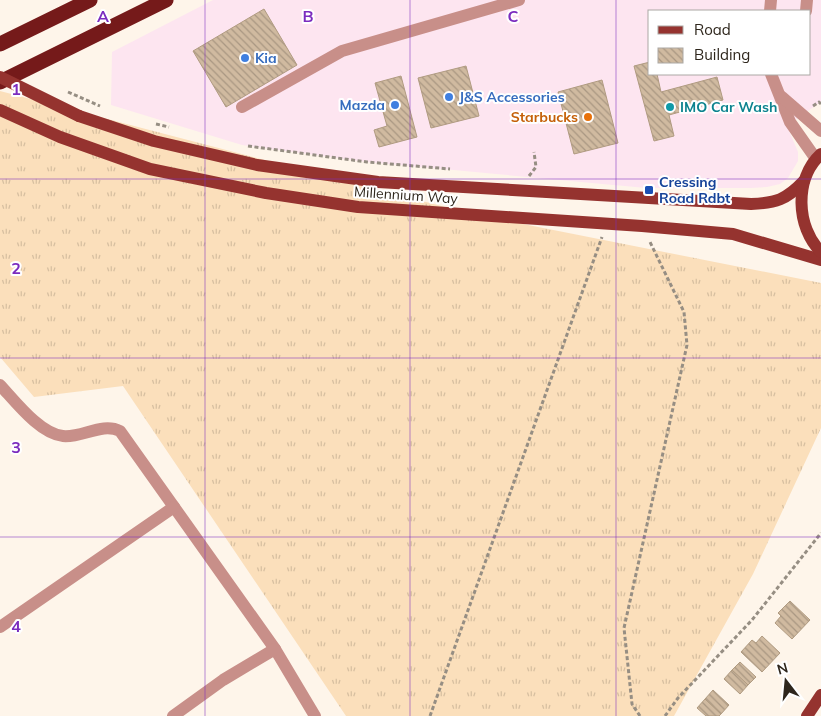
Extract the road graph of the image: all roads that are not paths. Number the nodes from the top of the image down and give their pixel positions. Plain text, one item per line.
1 (90, 0) edge
2 (166, 0) edge
3 (519, 0) edge
4 (0, 44) edge
5 (771, 75) edge
6 (0, 77) edge
7 (0, 82) edge
8 (780, 96) junction
9 (242, 107) dead end
10 (0, 110) edge
11 (821, 131) edge
12 (818, 157) edge
13 (804, 181) junction
14 (821, 252) edge
15 (821, 260) edge
16 (0, 385) edge
17 (174, 506) junction
18 (0, 627) edge
19 (275, 649) junction
20 (821, 695) edge
21 (173, 716) edge
22 (315, 716) edge
23 (807, 716) edge

1 - 4 highway
2 - 7 highway
3 - 9 street
5 - 8 street
6 - 13 main road, Millennium Way, bridge
8 - 11 street
8 - 12 street
10 - 15 main road, Millennium Way
12 - 13 main road
13 - 14 main road
16 - 17 street
17 - 18 street
17 - 19 street
19 - 21 street
19 - 22 street
20 - 23 main road

